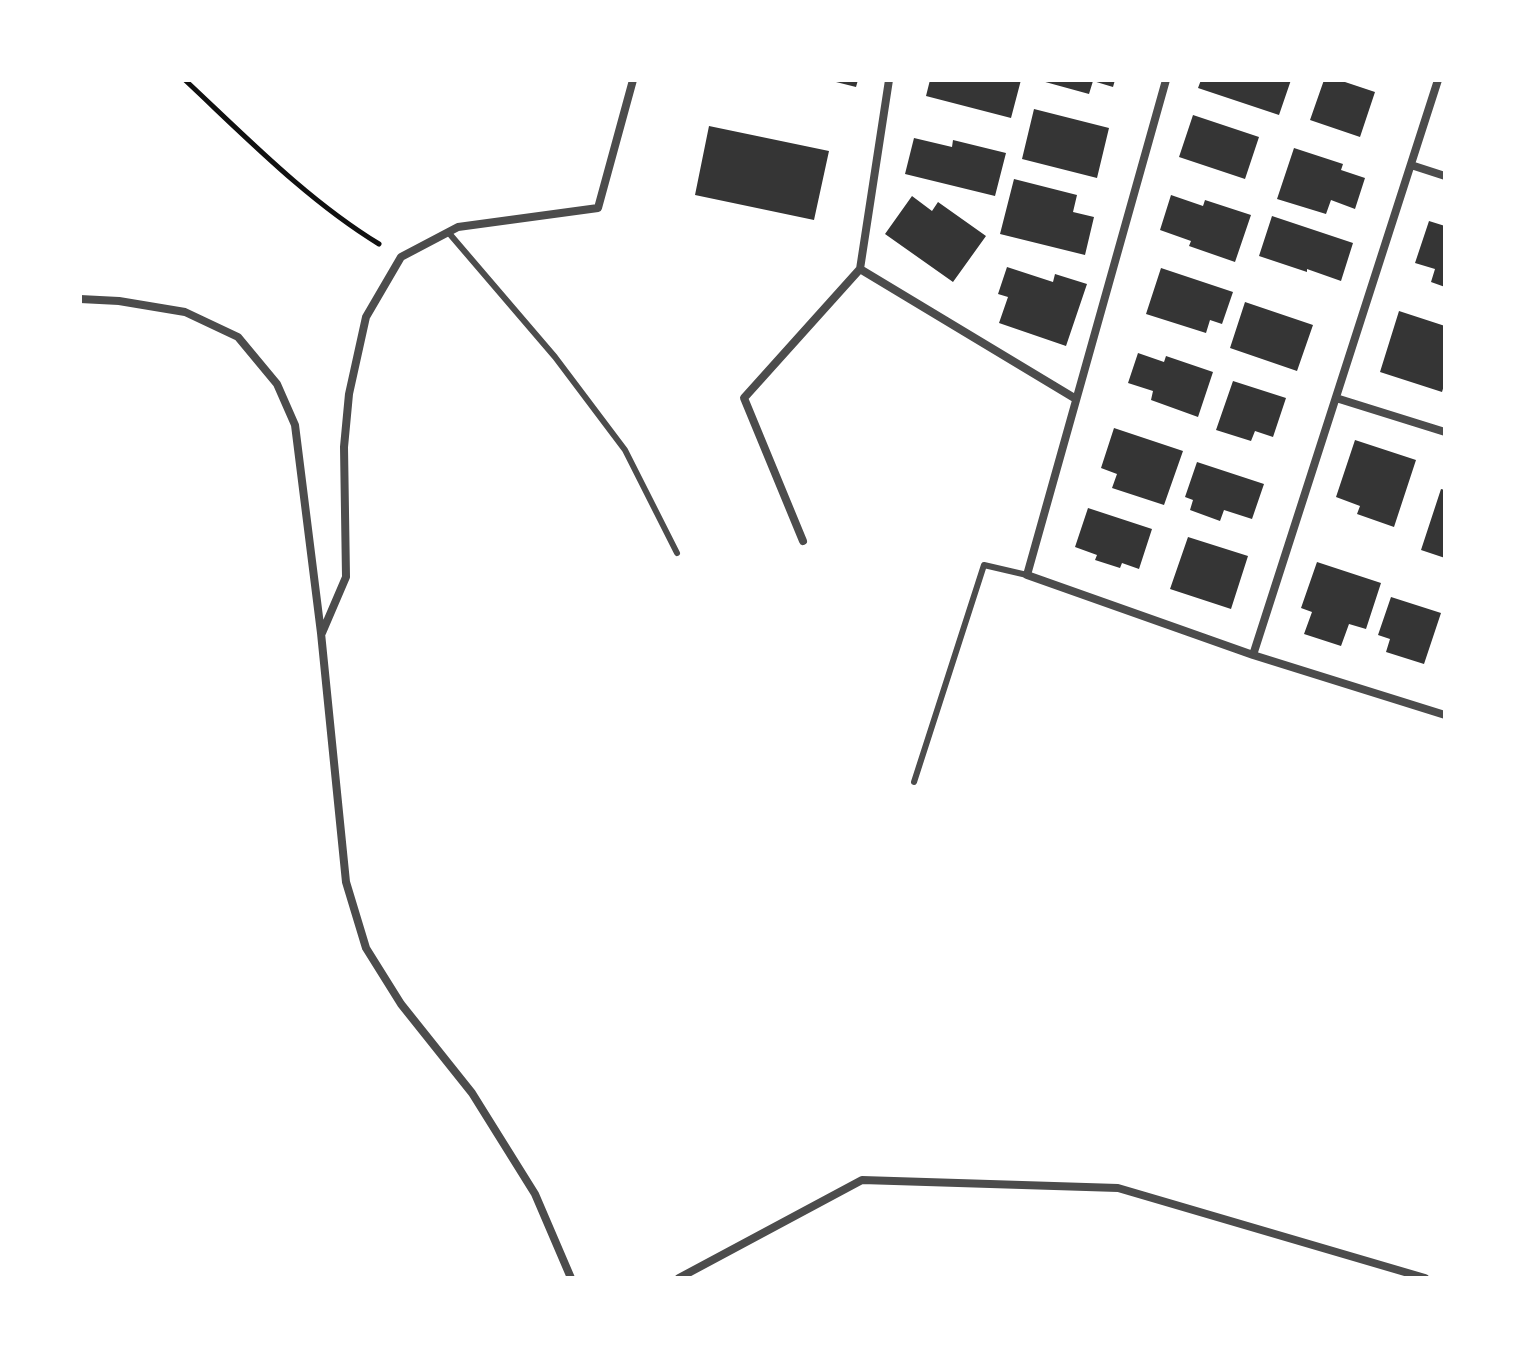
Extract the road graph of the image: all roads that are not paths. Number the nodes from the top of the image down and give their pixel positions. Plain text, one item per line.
1 (633, 80) edge
2 (889, 80) edge
3 (1166, 80) edge
4 (1438, 80) edge
5 (1411, 165) junction
6 (1445, 176) edge
7 (448, 232) junction
8 (860, 269) junction
9 (80, 299) edge
10 (1336, 398) junction
11 (1076, 399) junction
12 (1445, 432) edge
13 (803, 541) dead end
14 (677, 553) dead end
15 (1027, 575) junction
16 (321, 633) junction
17 (1253, 655) junction
18 (1445, 715) edge
19 (914, 782) dead end
20 (571, 1278) edge
21 (679, 1278) edge
22 (1425, 1278) edge

1 - 7 street
2 - 8 street
3 - 11 street
4 - 5 street
5 - 6 street
5 - 10 street
7 - 14 lane
7 - 16 street
8 - 11 street
8 - 13 street
9 - 16 street
10 - 12 street
10 - 17 street
11 - 15 street
15 - 17 street
15 - 19 lane
16 - 20 street
17 - 18 street
21 - 22 street

